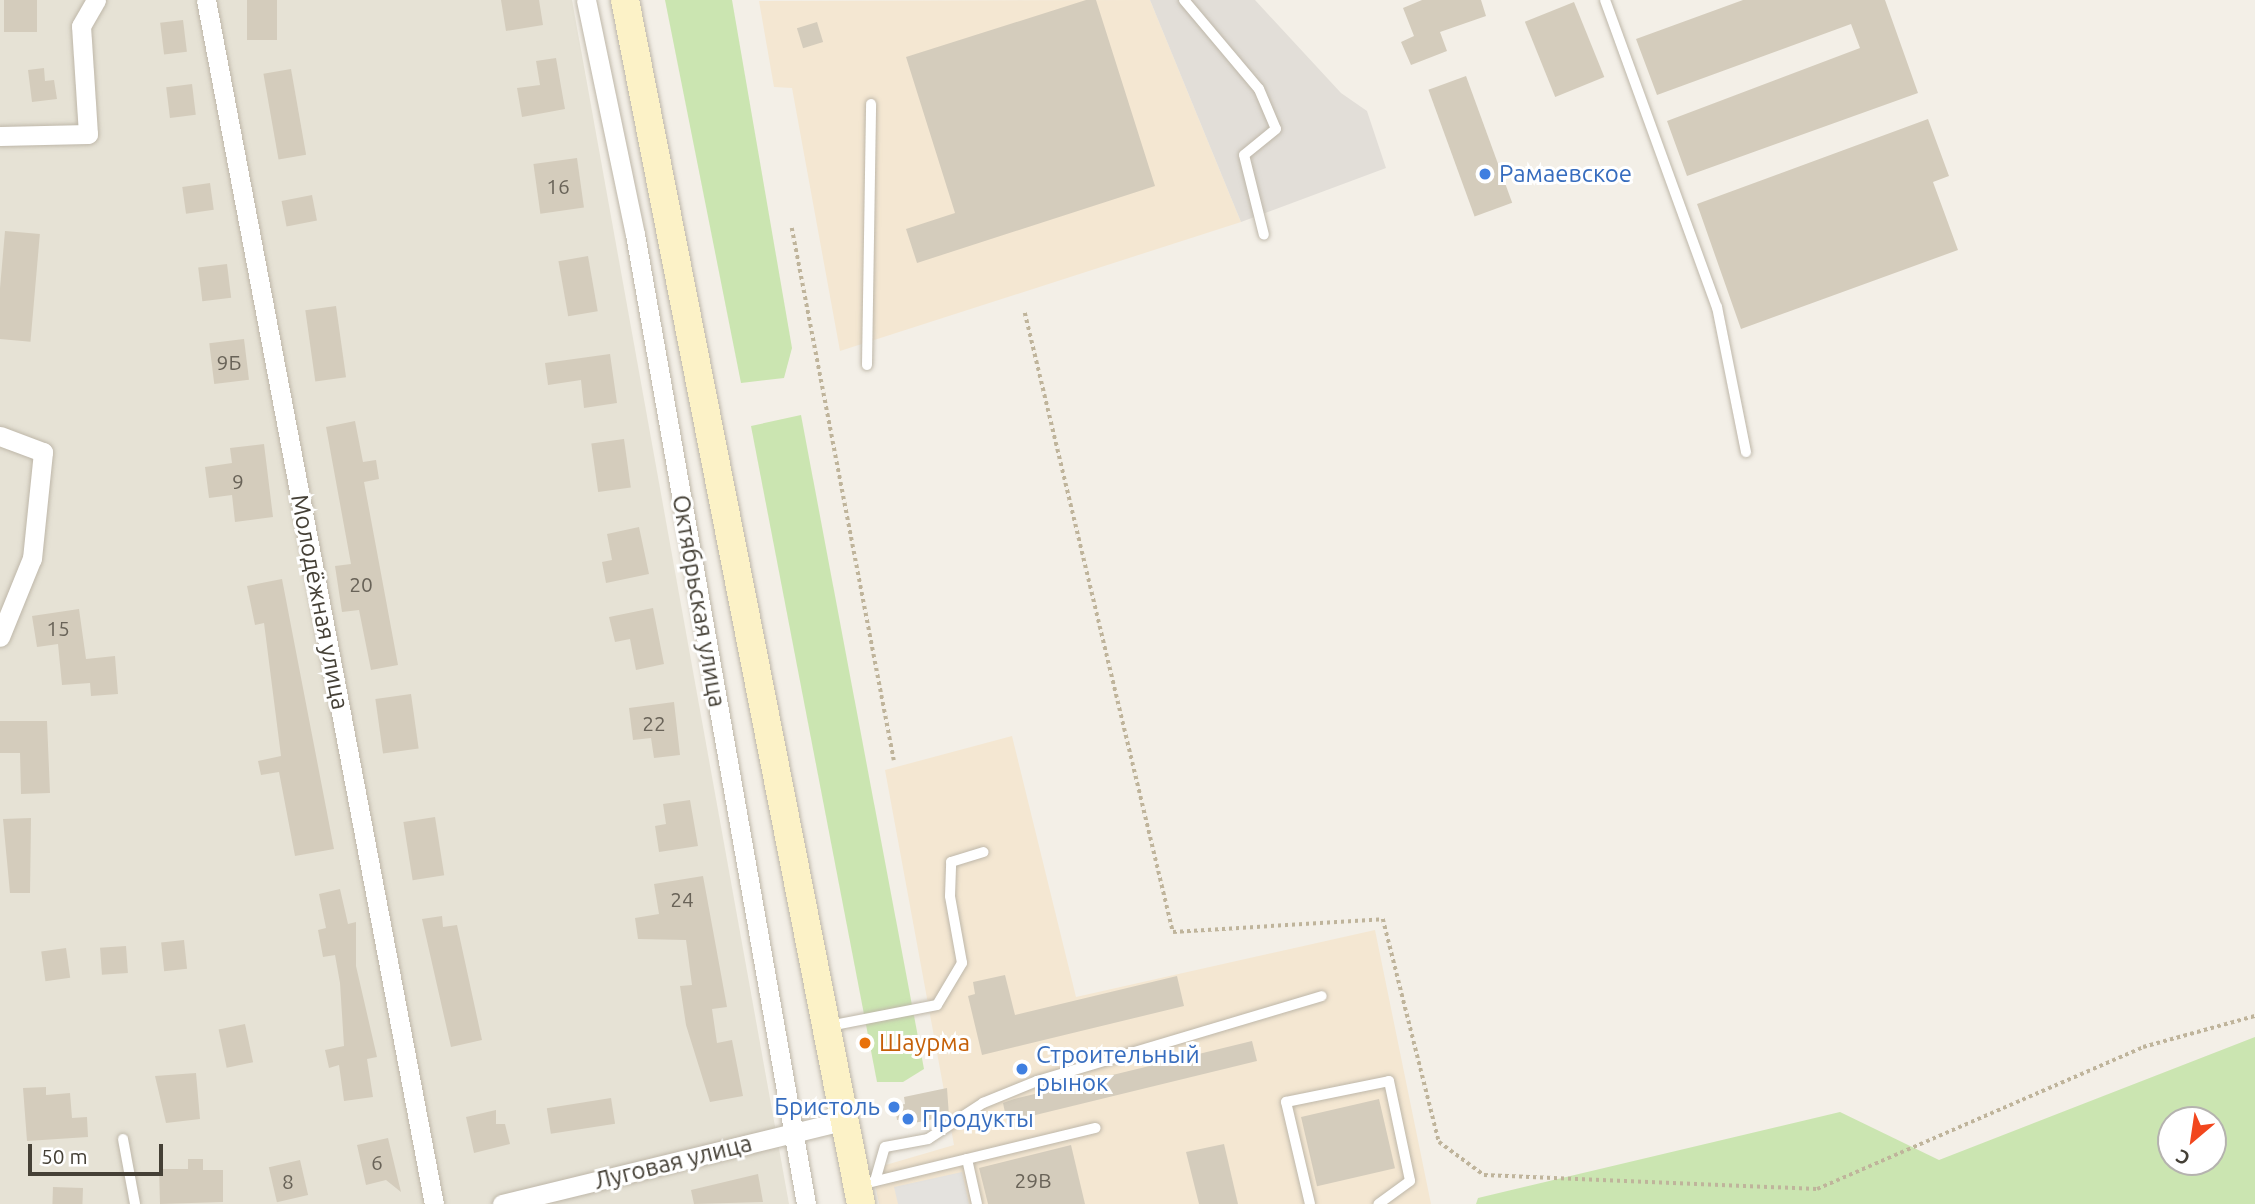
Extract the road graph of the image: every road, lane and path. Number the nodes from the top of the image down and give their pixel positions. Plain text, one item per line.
1 (96, 0) edge
2 (206, 0) edge
3 (586, 0) edge
4 (625, 0) edge
5 (1184, 0) edge
6 (1605, 0) edge
7 (871, 104) dead end
8 (0, 136) edge
9 (792, 228) dead end
10 (1264, 234) dead end
11 (1025, 313) dead end
12 (867, 365) dead end
13 (0, 436) edge
14 (1746, 452) dead end
15 (0, 637) edge
16 (894, 760) dead end
17 (983, 852) dead end
18 (1322, 996) dead end
19 (2255, 1016) edge
20 (825, 1027) junction
21 (843, 1121) junction
22 (1096, 1128) dead end
23 (790, 1133) junction
24 (123, 1139) dead end
25 (967, 1159) junction
26 (864, 1190) edge
27 (135, 1204) edge
28 (433, 1204) edge
29 (502, 1204) edge
30 (806, 1204) edge
31 (977, 1204) edge
32 (1310, 1204) edge
33 (1378, 1204) edge

1 - 8 street
2 - 28 street, Молодёжная улица
3 - 23 street, Октябрьская улица
4 - 20 main road
5 - 10 lane
6 - 14 lane
7 - 12 lane
9 - 16 path
11 - 19 path
13 - 15 street
17 - 20 lane
18 - 26 lane
20 - 21 main road
21 - 23 street, Луговая улица
21 - 26 main road
22 - 25 lane
23 - 29 street, Луговая улица
23 - 30 street, Октябрьская улица
24 - 27 lane
25 - 26 lane
25 - 31 lane
32 - 33 lane

